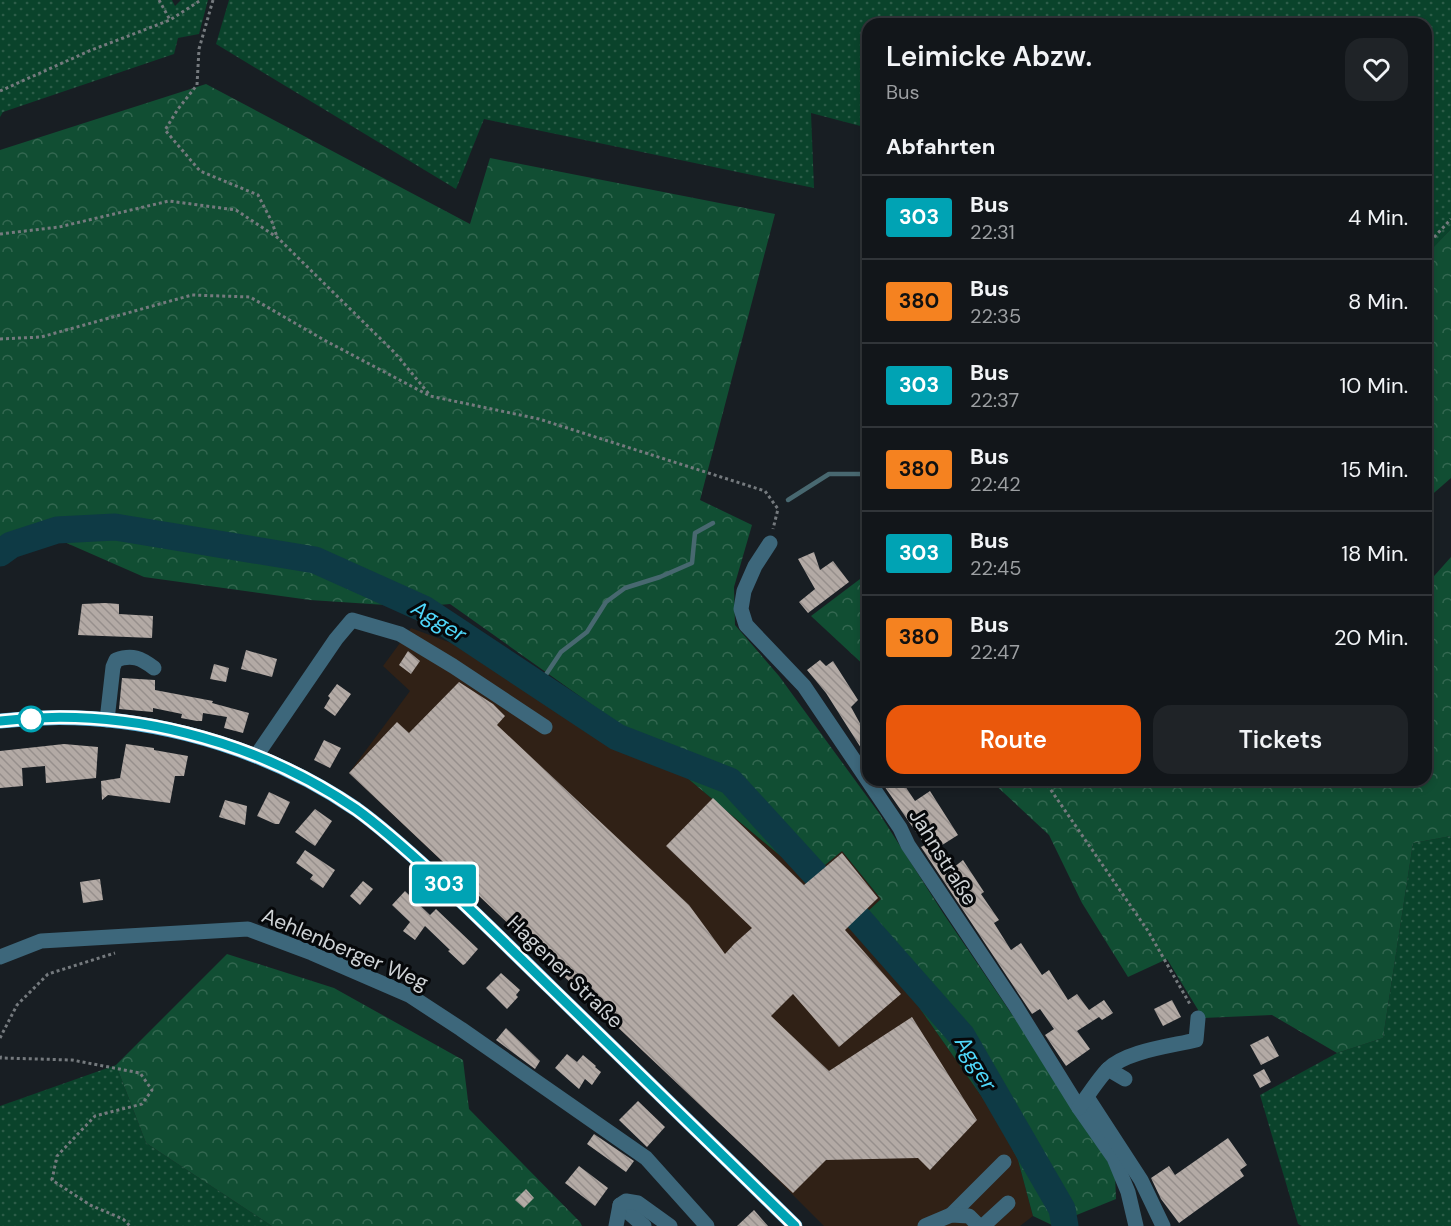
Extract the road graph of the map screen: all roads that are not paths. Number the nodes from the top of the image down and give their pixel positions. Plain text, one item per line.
1 (770, 543) road end
2 (154, 669) dead end
3 (4, 716) edge
4 (108, 720) junction
5 (545, 727) dead end
6 (256, 756) junction
7 (862, 772) edge
8 (872, 786) edge
9 (0, 957) edge
10 (1198, 1018) road end
11 (1108, 1069) junction
12 (1125, 1079) dead end
13 (1083, 1102) junction
14 (1004, 1162) dead end
15 (1008, 1203) dead end
16 (620, 1205) junction
17 (951, 1215) junction
18 (616, 1226) edge
19 (644, 1226) edge
20 (670, 1226) edge
21 (707, 1226) edge
22 (795, 1226) edge
23 (925, 1226) edge
24 (981, 1226) edge
25 (1136, 1226) edge
26 (1163, 1226) edge

1 - 7 street, Jahnstraße
2 - 4 street
3 - 4 main road, Hagener Straße
4 - 6 main road, Hagener Straße
5 - 6 street
6 - 22 main road, Hagener Straße
8 - 13 street, Jahnstraße
9 - 21 street, Aehlenberger Weg
10 - 11 street
11 - 12 street
11 - 13 street
13 - 25 street, Jahnstraße
13 - 26 street
14 - 17 street
15 - 24 street
16 - 18 street
16 - 19 street
16 - 20 street
17 - 23 street
17 - 24 street

